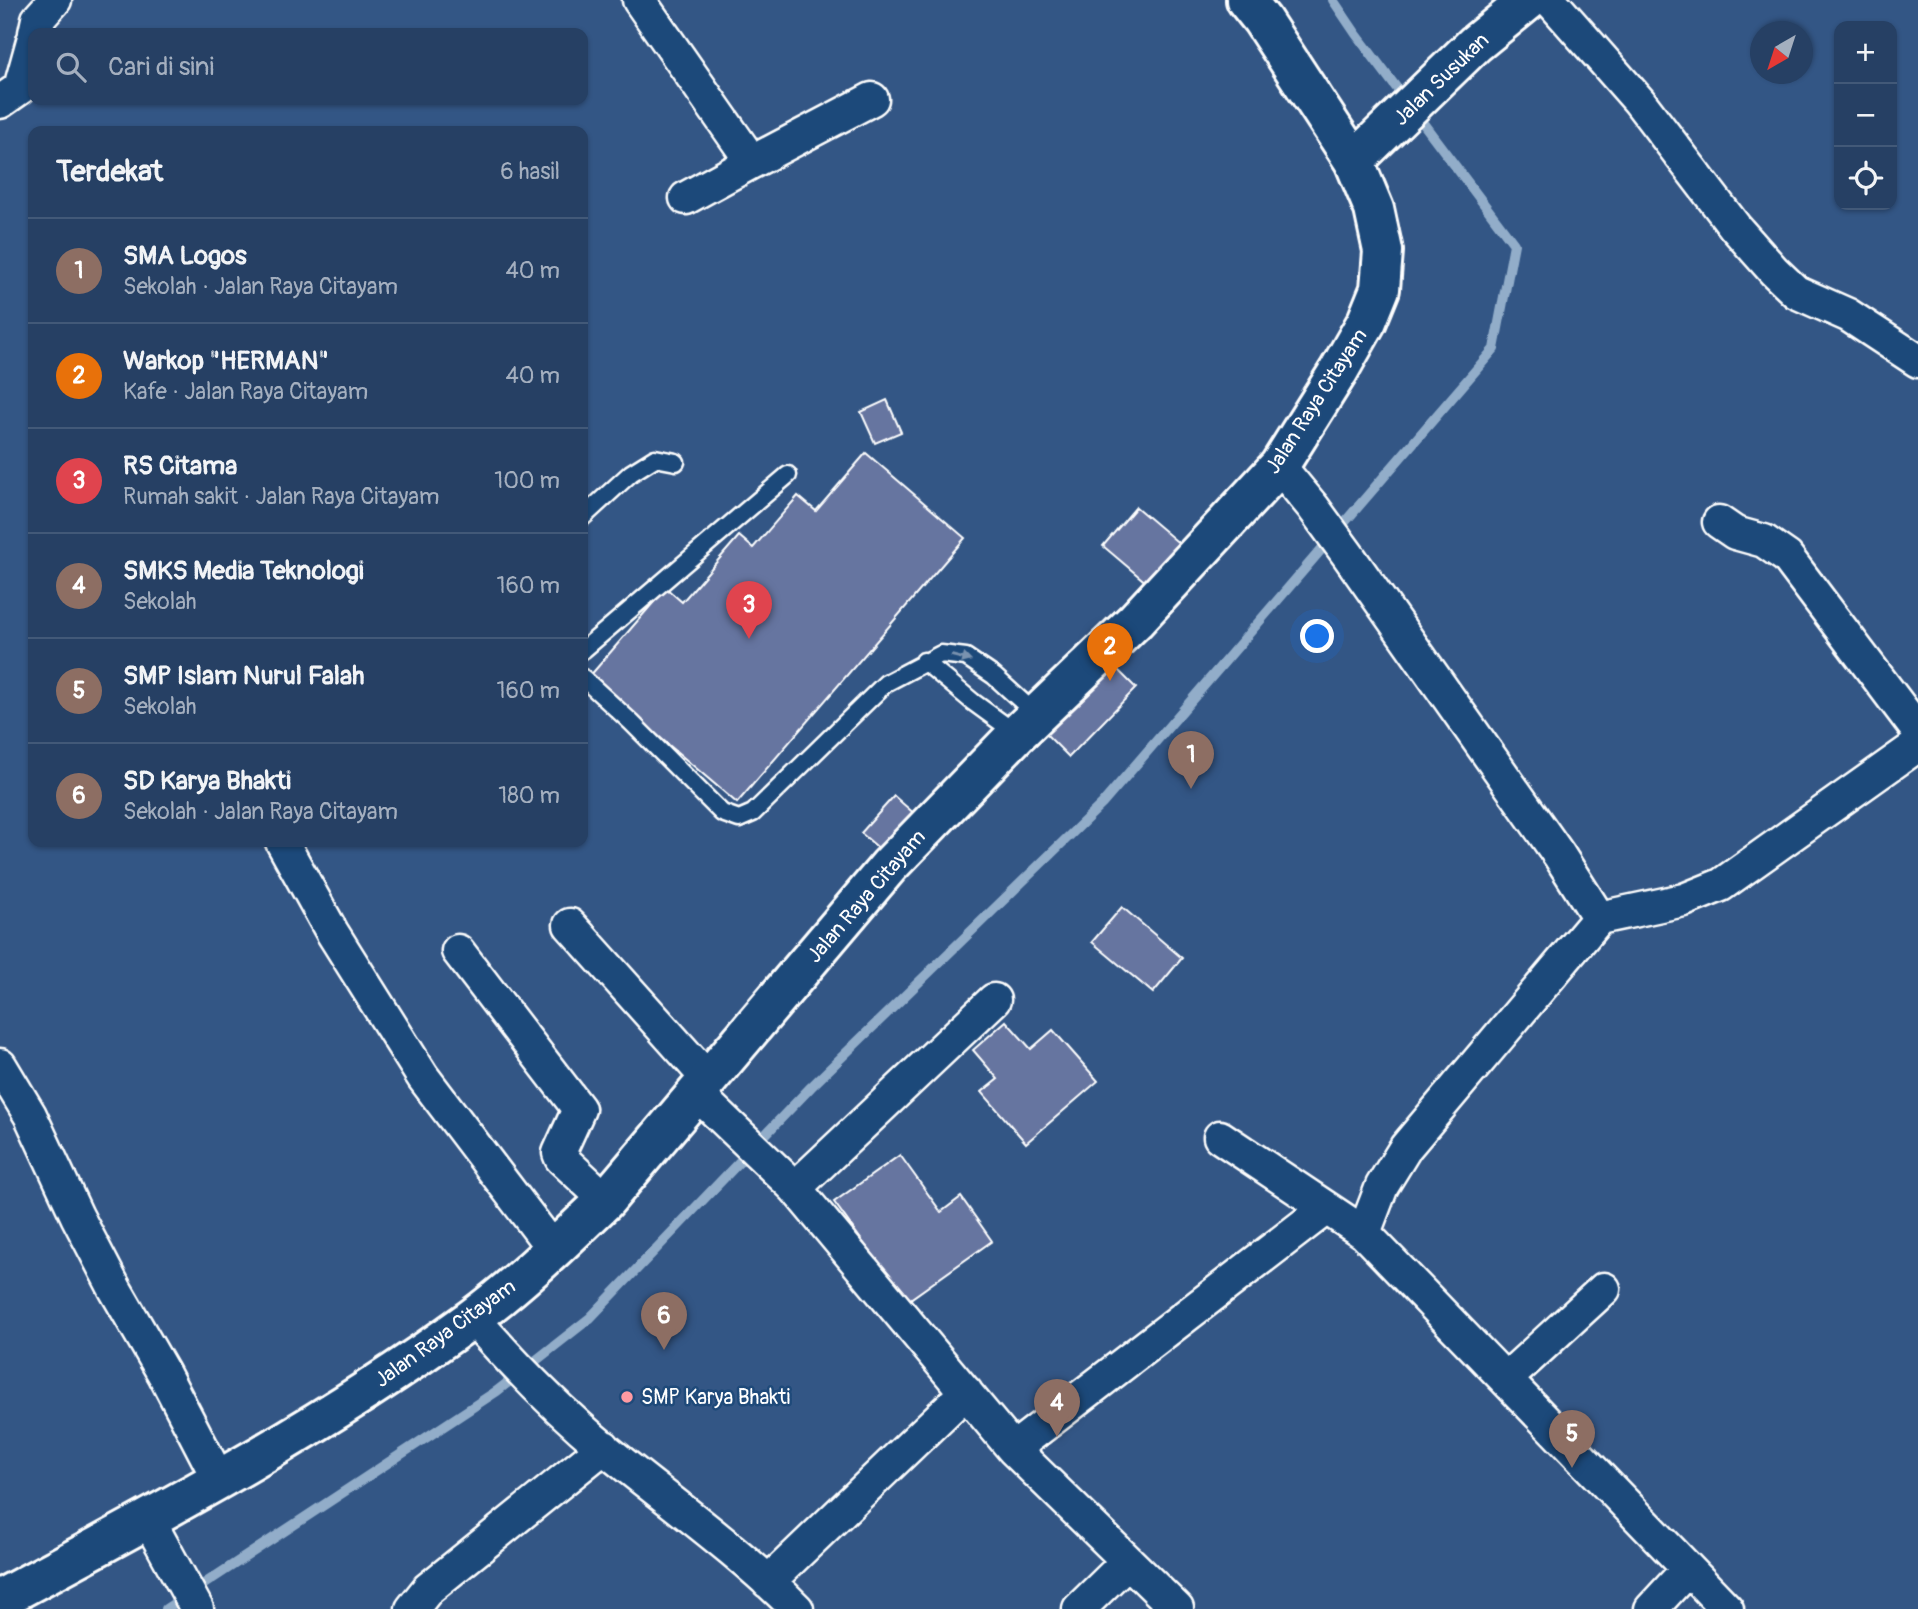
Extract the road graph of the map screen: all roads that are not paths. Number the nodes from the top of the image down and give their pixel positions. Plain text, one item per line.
1 (55, 0) edge
2 (1245, 0) edge
3 (1530, 1) edge
4 (645, 2) edge
5 (36, 28) edge
6 (28, 59) edge
7 (872, 99) dead end
8 (0, 102) edge
9 (1354, 161) junction
10 (752, 162) junction
11 (686, 198) dead end
12 (1918, 361) edge
13 (676, 462) dead end
14 (1279, 466) junction
15 (788, 475) dead end
16 (588, 512) edge
17 (1719, 522) dead end
18 (588, 646) edge
19 (924, 662) junction
20 (588, 683) edge
21 (1027, 724) junction
22 (1918, 731) edge
23 (1918, 744) edge
24 (285, 847) edge
25 (1599, 918) junction
26 (569, 925) dead end
27 (458, 951) dead end
28 (994, 1000) dead end
29 (0, 1065) edge
30 (707, 1095) junction
31 (1220, 1137) dead end
32 (787, 1181) junction
33 (607, 1200) junction
34 (1326, 1208) junction
35 (1364, 1233) junction
36 (554, 1250) junction
37 (1604, 1289) dead end
38 (482, 1329) junction
39 (1506, 1379) junction
40 (966, 1392) junction
41 (604, 1447) junction
42 (1013, 1449) junction
43 (219, 1480) junction
44 (148, 1519) junction
45 (1128, 1561) junction
46 (1688, 1569) junction
47 (768, 1581) junction
48 (0, 1600) edge
49 (197, 1609) edge
50 (412, 1609) edge
51 (797, 1609) edge
52 (1079, 1609) edge
53 (1177, 1609) edge
54 (1651, 1609) edge
55 (1727, 1609) edge

1 - 5 street
2 - 9 main road, Jalan Raya Citayam
3 - 9 main road, Jalan Susukan
3 - 12 street
4 - 10 street
6 - 8 street
7 - 10 street
9 - 14 main road, Jalan Raya Citayam
10 - 11 street
13 - 16 lane
14 - 21 main road, Jalan Raya Citayam
14 - 25 street
15 - 18 lane
17 - 22 street
19 - 20 lane
19 - 21 lane
19 -> 21 lane
21 - 30 main road, Jalan Raya Citayam
23 - 25 street
24 - 36 street
25 - 35 street
26 - 30 street
27 - 33 street
28 - 32 street
29 - 43 street
30 - 32 street
30 - 33 main road, Jalan Raya Citayam
31 - 34 street
32 - 40 street
33 - 36 main road, Jalan Raya Citayam
34 - 35 street
34 - 42 street
35 - 39 street
36 - 38 main road, Jalan Raya Citayam
37 - 39 street
38 - 41 street
38 - 43 main road, Jalan Raya Citayam
39 - 46 street
40 - 42 street
40 - 47 street
41 - 47 street
41 - 50 street
42 - 45 street
43 - 44 main road, Jalan Raya Citayam
44 - 48 main road, Jalan Raya Citayam
44 - 49 street
45 - 52 street
45 - 53 street
46 - 54 street
46 - 55 street
47 - 51 street

